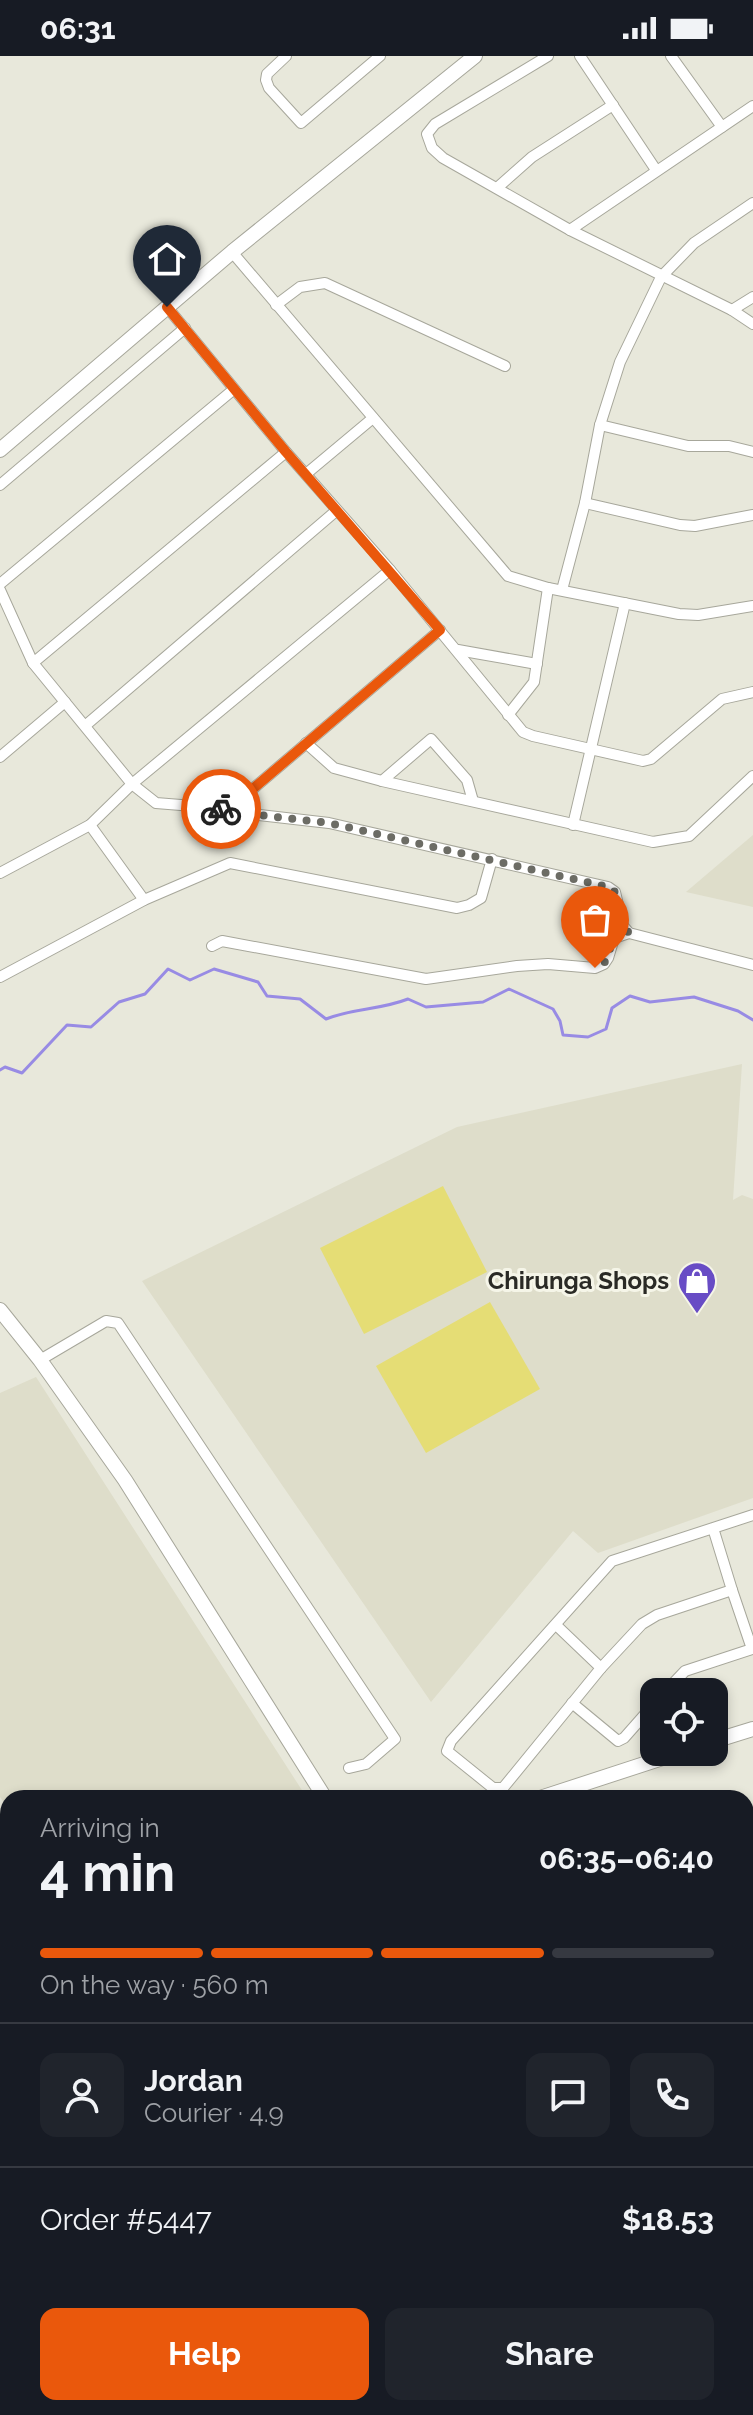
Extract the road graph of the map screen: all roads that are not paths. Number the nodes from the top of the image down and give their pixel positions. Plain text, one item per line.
1 (286, 56) edge
2 (380, 56) edge
3 (475, 56) edge
4 (548, 56) edge
5 (580, 56) edge
6 (671, 56) edge
7 (613, 105) junction
8 (753, 106) edge
9 (722, 127) junction
10 (656, 170) junction
11 (497, 188) junction
12 (753, 203) edge
13 (570, 230) junction
14 (232, 252) junction
15 (661, 277) junction
16 (753, 297) edge
17 (276, 305) junction
18 (167, 307) junction
19 (732, 310) junction
20 (753, 324) edge
21 (185, 328) junction
22 (505, 366) dead end
23 (233, 390) junction
24 (373, 418) junction
25 (600, 425) junction
26 (0, 450) edge
27 (286, 452) junction
28 (753, 452) edge
29 (306, 474) junction
30 (0, 485) edge
31 (585, 503) junction
32 (336, 511) junction
33 (753, 515) edge
34 (390, 570) junction
35 (0, 587) edge
36 (548, 588) junction
37 (562, 590) junction
38 (625, 603) junction
39 (753, 606) edge
40 (440, 630) junction
41 (458, 650) junction
42 (33, 663) junction
43 (537, 664) junction
44 (753, 692) edge
45 (65, 702) junction
46 (508, 715) junction
47 (86, 725) junction
48 (306, 743) junction
49 (593, 749) junction
50 (0, 757) edge
51 (753, 776) edge
52 (382, 781) junction
53 (132, 784) junction
54 (473, 801) junction
55 (218, 808) junction
56 (90, 825) junction
57 (573, 825) junction
58 (492, 859) junction
59 (0, 873) edge
60 (144, 900) junction
61 (629, 933) junction
62 (212, 946) dead end
63 (753, 965) edge
64 (0, 977) edge
65 (0, 1310) edge
66 (40, 1360) junction
67 (753, 1515) edge
68 (713, 1528) junction
69 (732, 1590) junction
70 (556, 1625) junction
71 (752, 1651) edge
72 (601, 1668) junction
73 (678, 1678) edge
74 (572, 1703) junction
75 (640, 1720) edge
76 (753, 1729) edge
77 (728, 1737) edge
78 (640, 1765) edge
79 (349, 1768) dead end
80 (321, 1790) edge
81 (565, 1790) edge

1 - 2 street
3 - 14 main road
4 - 11 street
5 - 7 street
6 - 9 street
7 - 10 street
7 - 11 street
8 - 9 street
9 - 10 street
10 - 13 street
11 - 13 street
12 - 15 street
13 - 15 street
14 - 17 street
14 - 18 main road
15 - 19 street
15 - 25 street
16 - 19 street
17 - 22 street
17 - 24 street
18 - 21 street
18 - 26 main road
19 - 20 street
21 - 23 street
21 - 30 street
23 - 27 street
23 - 35 street
24 - 29 street
24 - 36 street
25 - 28 street
25 - 31 street
27 - 29 street
27 - 42 street
29 - 32 street
31 - 33 street
31 - 37 street
32 - 34 street
32 - 47 street
34 - 40 street
34 - 53 street
35 - 42 street
36 - 37 street
36 - 43 street
37 - 38 street
38 - 39 street
38 - 49 street
40 - 41 street
40 - 48 street
41 - 43 street
41 - 46 street
42 - 45 street
43 - 46 street
44 - 49 street
45 - 47 street
45 - 50 street
46 - 49 street
47 - 53 street
48 - 52 street
48 - 55 street
49 - 57 street
51 - 57 street
52 - 54 street
52 - 54 street
53 - 55 street
53 - 56 street
54 - 57 street
55 - 58 street
56 - 59 street
56 - 60 street
58 - 60 street
58 - 61 street
60 - 64 street
61 - 62 street
61 - 63 street
65 - 66 main road
66 - 79 street
66 - 80 main road
67 - 68 street
68 - 69 street
68 - 70 street
69 - 71 street
69 - 72 street
70 - 72 street
70 - 74 street
71 - 73 street
72 - 74 street
74 - 75 street
76 - 77 main road
78 - 81 main road

